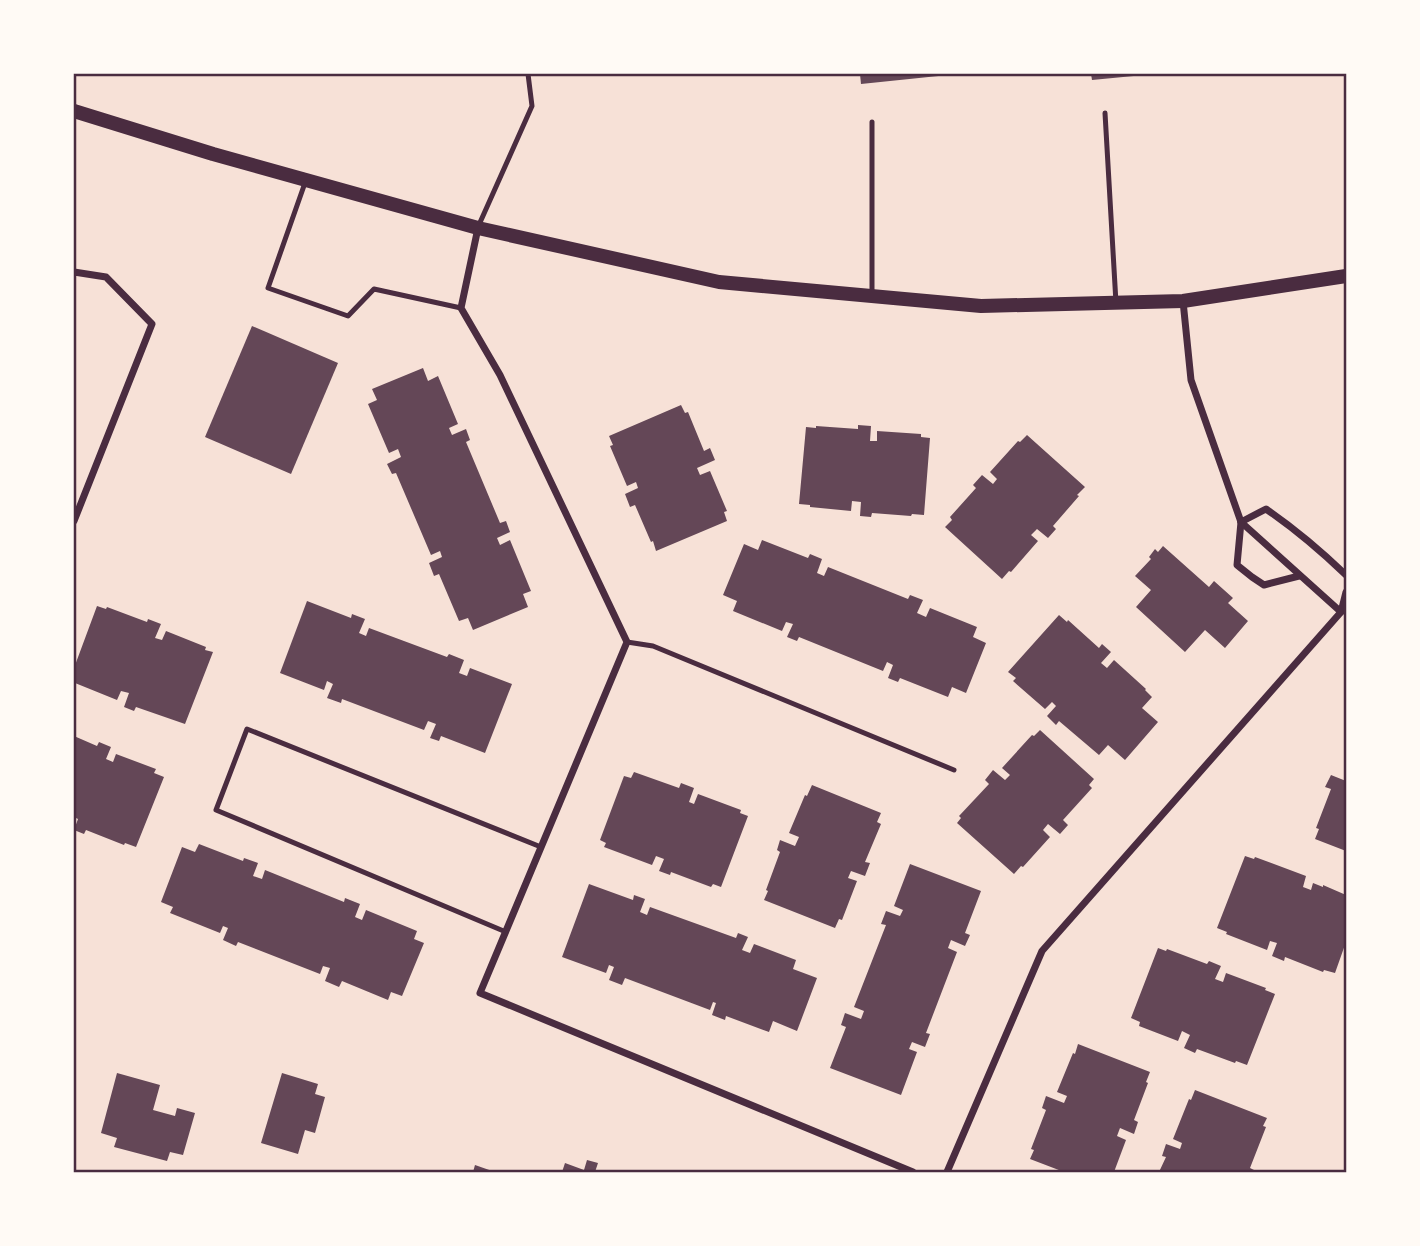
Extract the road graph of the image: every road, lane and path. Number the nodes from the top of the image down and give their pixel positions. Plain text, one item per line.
1 (528, 74) edge
2 (74, 111) edge
3 (1105, 113) dead end
4 (872, 122) dead end
5 (306, 180) junction
6 (478, 228) junction
7 (74, 272) edge
8 (1346, 276) edge
9 (872, 296) junction
10 (1183, 301) junction
11 (1116, 303) junction
12 (461, 308) junction
13 (74, 521) edge
14 (1241, 522) junction
15 (1346, 575) edge
16 (1299, 576) junction
17 (1346, 592) edge
18 (1340, 612) junction
19 (627, 642) junction
20 (954, 770) dead end
21 (541, 848) junction
22 (506, 932) junction
23 (913, 1172) edge
24 (947, 1172) edge

1 - 6 lane
2 - 5 main road
3 - 11 lane
4 - 9 lane
5 - 6 main road
5 - 12 lane
6 - 9 main road
6 - 12 street
7 - 13 street
8 - 10 main road
9 - 11 main road
10 - 11 main road
10 - 14 street
12 - 19 street
14 - 15 street
14 - 16 street
14 - 16 street
16 - 18 street
17 - 18 street
18 - 24 street
19 - 20 lane
19 - 21 street
21 - 22 street
21 - 22 lane
22 - 23 street

